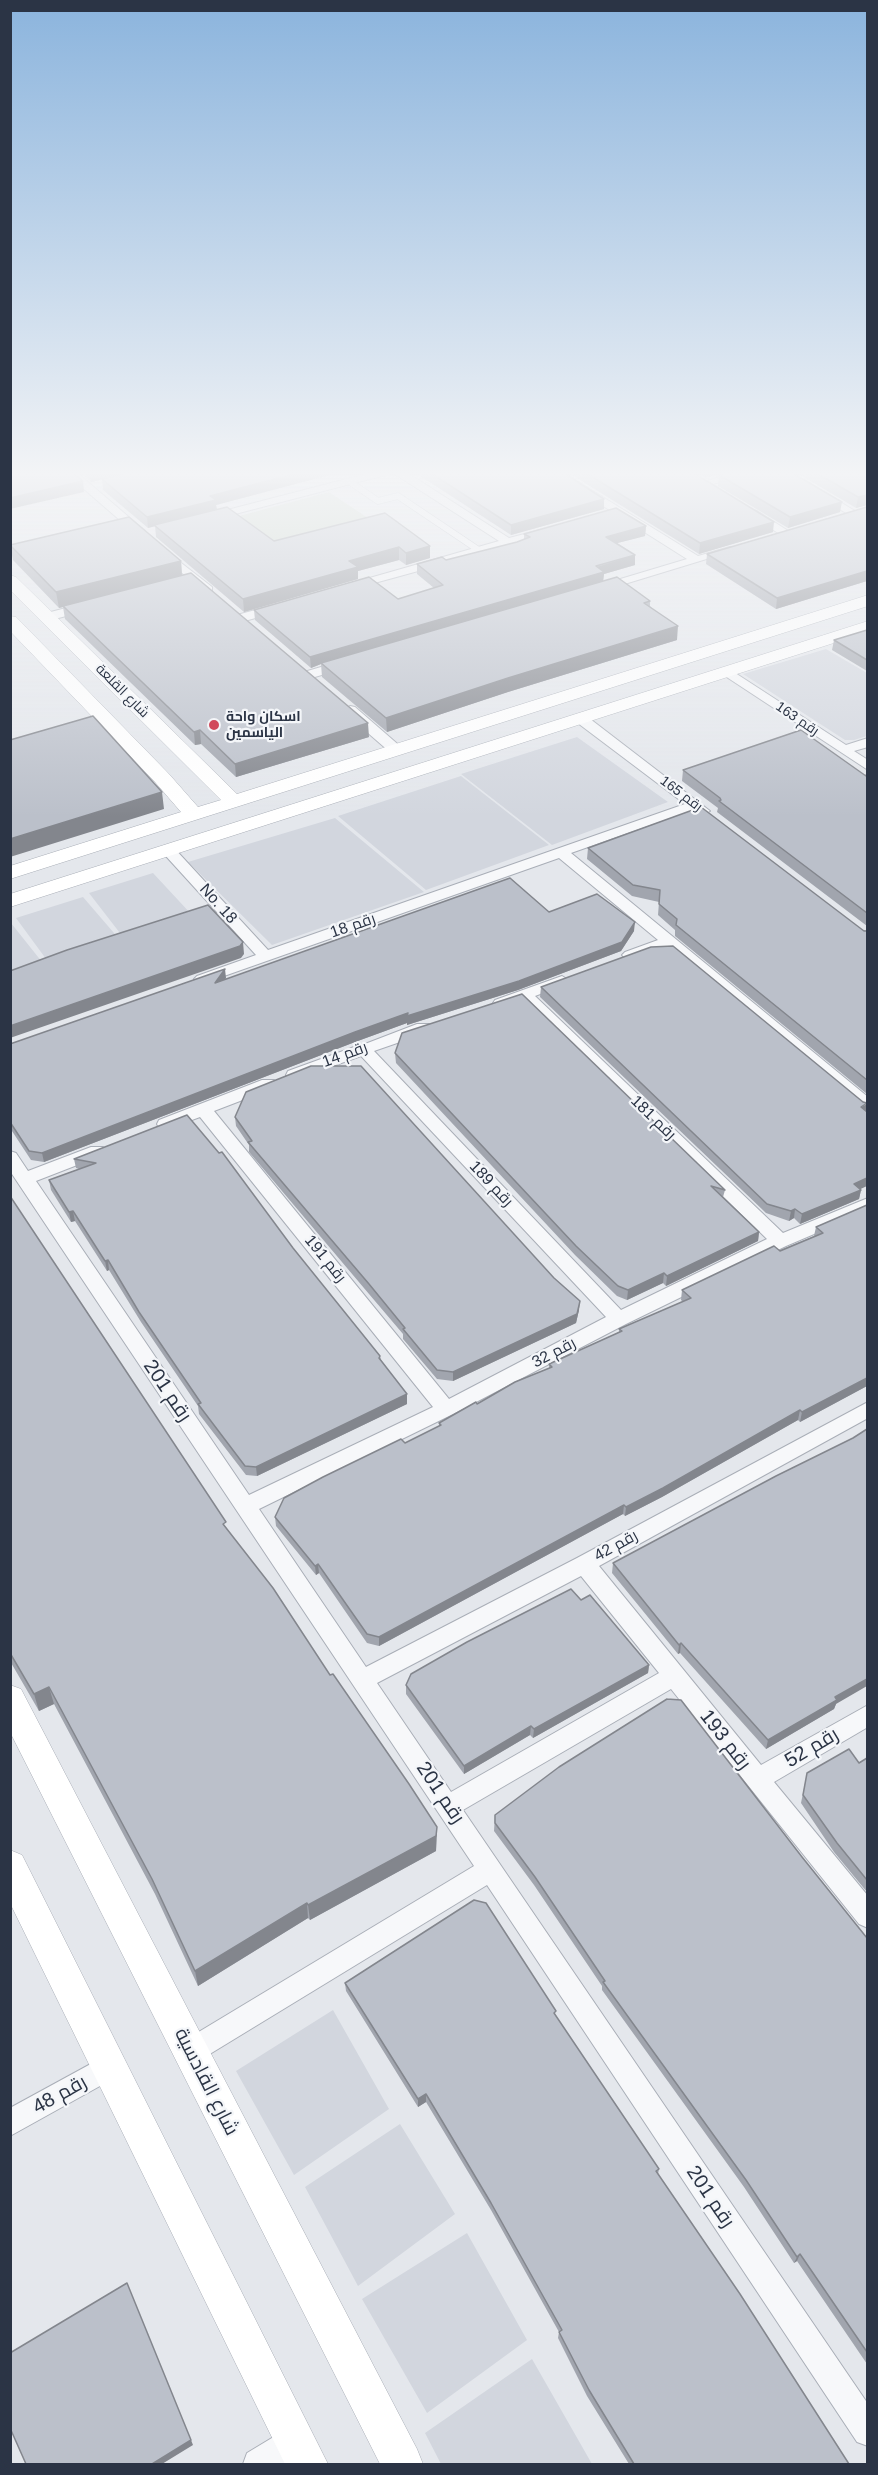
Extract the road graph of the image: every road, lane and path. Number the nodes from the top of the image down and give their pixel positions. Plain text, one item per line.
1 (16, 586) edge
2 (199, 586) edge
3 (355, 586) edge
4 (609, 586) edge
5 (342, 589) edge
6 (593, 590) edge
7 (213, 594) edge
8 (867, 600) edge
9 (100, 603) edge
10 (286, 605) edge
11 (47, 617) junction
12 (240, 617) edge
13 (12, 625) edge
14 (867, 626) edge
15 (62, 632) junction
16 (30, 640) junction
17 (10, 645) edge
18 (354, 662) edge
19 (726, 671) junction
20 (309, 675) edge
21 (344, 705) edge
22 (580, 718) junction
23 (867, 742) edge
24 (396, 750) junction
25 (844, 750) junction
26 (867, 766) edge
27 (200, 768) junction
28 (162, 778) junction
29 (234, 802) junction
30 (695, 805) junction
31 (194, 815) junction
32 (713, 819) edge
33 (170, 851) junction
34 (562, 853) junction
35 (10, 873) edge
36 (10, 901) edge
37 (668, 941) junction
38 (266, 957) junction
39 (613, 962) edge
40 (580, 974) edge
41 (188, 984) edge
42 (525, 995) junction
43 (482, 1009) edge
44 (438, 1023) edge
45 (362, 1048) junction
46 (867, 1106) edge
47 (203, 1109) junction
48 (148, 1131) edge
49 (114, 1144) edge
50 (10, 1157) edge
51 (25, 1179) junction
52 (867, 1204) edge
53 (780, 1241) junction
54 (619, 1319) junction
55 (867, 1408) edge
56 (446, 1409) junction
57 (244, 1507) junction
58 (584, 1564) junction
59 (674, 1676) junction
60 (363, 1679) junction
61 (10, 1699) edge
62 (867, 1715) edge
63 (757, 1780) junction
64 (448, 1806) junction
65 (10, 1866) edge
66 (490, 1870) junction
67 (867, 1916) edge
68 (190, 2051) junction
69 (109, 2067) junction
70 (10, 2123) edge
71 (867, 2431) edge
72 (301, 2452) edge
73 (258, 2464) edge
74 (402, 2464) edge

1 - 11 street, شارع القلعة
2 - 7 street
3 - 5 street
4 - 6 street
8 - 24 street
9 - 11 street
10 - 12 street
11 - 13 street
11 - 15 street, شارع القلعة
13 - 16 street, شارع القلعة
14 - 19 street
15 - 16 street
15 - 27 street, شارع القلعة
16 - 17 street
16 - 28 street, شارع القلعة
18 - 20 street
19 - 22 street
19 - 25 street, رقم 163
21 - 24 street
22 - 30 street, رقم 165
22 - 33 street
23 - 25 street
24 - 29 street
25 - 26 street, رقم 163
27 - 28 street
27 - 29 street, شارع القلعة
28 - 31 street, شارع القلعة
29 - 31 street
30 - 32 street, رقم 165
30 - 34 street, رقم 18
31 - 35 street
33 - 36 street
33 - 38 street, No. 18
34 - 37 street
34 - 38 street, رقم 18
37 - 39 street
37 - 46 street
38 - 41 street, رقم 18
40 - 42 street
42 - 43 street
42 - 53 street, رقم 181
44 - 45 street, رقم 14
45 - 47 street, رقم 14
45 - 54 street, رقم 189
47 - 48 street, رقم 14
47 - 56 street, رقم 191
49 - 51 street
50 - 51 street, رقم 201
51 - 57 street, رقم 201
52 - 53 street, رقم 32
53 - 54 street, رقم 32
54 - 56 street, رقم 32
55 - 58 street, رقم 42
56 - 57 street, رقم 32
57 - 60 street, رقم 201
58 - 59 street, رقم 193
58 - 60 street, رقم 42
59 - 63 street, رقم 193
59 - 64 street
60 - 64 street, رقم 201
61 - 68 street, شارع القادسية
62 - 63 street, رقم 52
63 - 67 street, رقم 193
64 - 66 street, رقم 201
65 - 69 street
66 - 68 street
66 - 71 street, رقم 201
68 - 74 street, شارع القادسية
69 - 70 street, رقم 48
69 - 72 street
72 - 73 street

